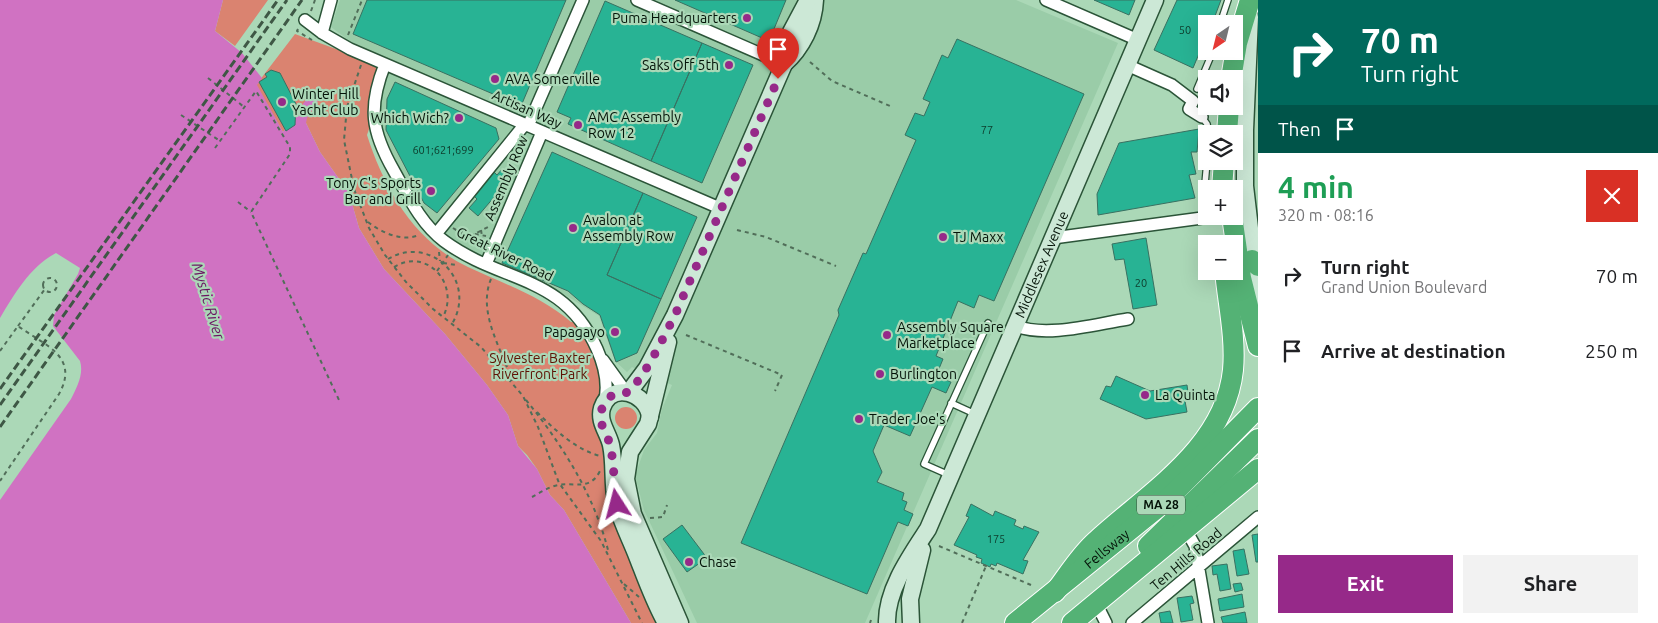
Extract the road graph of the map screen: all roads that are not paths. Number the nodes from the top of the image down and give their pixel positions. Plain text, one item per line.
1 (331, 0) edge
2 (583, 0) edge
3 (637, 0) edge
4 (808, 0) edge
5 (815, 0) edge
6 (1047, 0) edge
7 (1155, 0) edge
8 (1228, 0) edge
9 (1250, 0) edge
10 (1223, 15) edge
11 (308, 17) road end
12 (322, 34) junction
13 (1138, 40) junction
14 (385, 64) junction
15 (784, 64) junction
16 (1127, 65) junction
17 (1233, 70) edge
18 (1198, 89) edge
19 (1193, 101) junction
20 (1202, 117) joint
21 (527, 125) junction
22 (1208, 125) edge
23 (542, 132) junction
24 (722, 209) junction
25 (1198, 219) edge
26 (1233, 225) edge
27 (436, 234) junction
28 (1053, 238) junction
29 (1255, 263) edge
30 (486, 264) junction
31 (1226, 280) edge
32 (1258, 296) edge
33 (675, 315) junction
34 (1128, 319) dead end
35 (988, 323) dead end
36 (1016, 326) junction
37 (1258, 346) edge
38 (601, 357) junction
39 (627, 392) junction
40 (951, 403) junction
41 (603, 405) junction
42 (1258, 408) edge
43 (977, 415) junction
44 (650, 417) junction
45 (606, 431) junction
46 (639, 436) junction
47 (1258, 439) edge
48 (1254, 474) edge
49 (951, 475) junction
50 (1258, 517) edge
51 (928, 528) junction
52 (1186, 530) junction
53 (1199, 567) junction
54 (1055, 592) junction
55 (1096, 603) junction
56 (876, 622) edge
57 (666, 623) edge
58 (680, 623) edge
59 (911, 623) edge
60 (1015, 623) edge
61 (1072, 623) edge
62 (1106, 623) edge
63 (1132, 623) edge
64 (1208, 623) edge

1 - 12 street
2 - 21 street, Assembly Row
3 - 15 street
4 - 15 street
5 - 15 street
6 - 13 street
7 - 13 street, Middlesex Avenue
8 - 10 lane
9 - 17 highway
9 - 29 street
11 - 12 street, Artisan Way
12 - 14 street, Artisan Way
13 - 16 street, Middlesex Avenue
14 - 21 street, Artisan Way
14 - 27 street, Great River Road
15 - 24 street
16 - 19 street
16 - 28 street, Middlesex Avenue
18 - 19 street
19 - 20 street
20 - 22 lane
21 - 23 street, Artisan Way
21 - 27 street, Assembly Row
23 - 24 street, Artisan Way
23 - 30 street, Assembly Row
24 - 33 street
25 - 28 street
26 - 37 highway
27 - 30 street, Great River Road
28 - 36 street, Middlesex Avenue
29 - 32 street
30 - 38 street, Great River Road
31 - 54 highway
33 - 39 street
33 - 44 street
34 - 36 street
35 - 40 lane
36 - 43 street, Middlesex Avenue
38 - 39 street, Great River Road
38 - 41 street, Great River Road
39 - 41 street
39 - 44 street
40 - 43 lane
40 - 49 lane
41 - 45 street
42 - 54 highway, Fellsway / MA 28
43 - 49 street, Middlesex Avenue
44 - 46 street
45 - 46 street
45 - 57 street
46 - 58 street
47 - 55 highway
48 - 52 highway, MA 28
49 - 51 street, Middlesex Avenue
50 - 53 street, Ten Hills Road
51 - 56 street, Middlesex Avenue
51 - 59 street, Middlesex Avenue
52 - 53 street
52 - 55 highway, MA 28
53 - 63 street, Ten Hills Road
53 - 64 street
54 - 60 highway, Fellsway / MA 28
55 - 61 highway, MA 28
55 - 62 street

